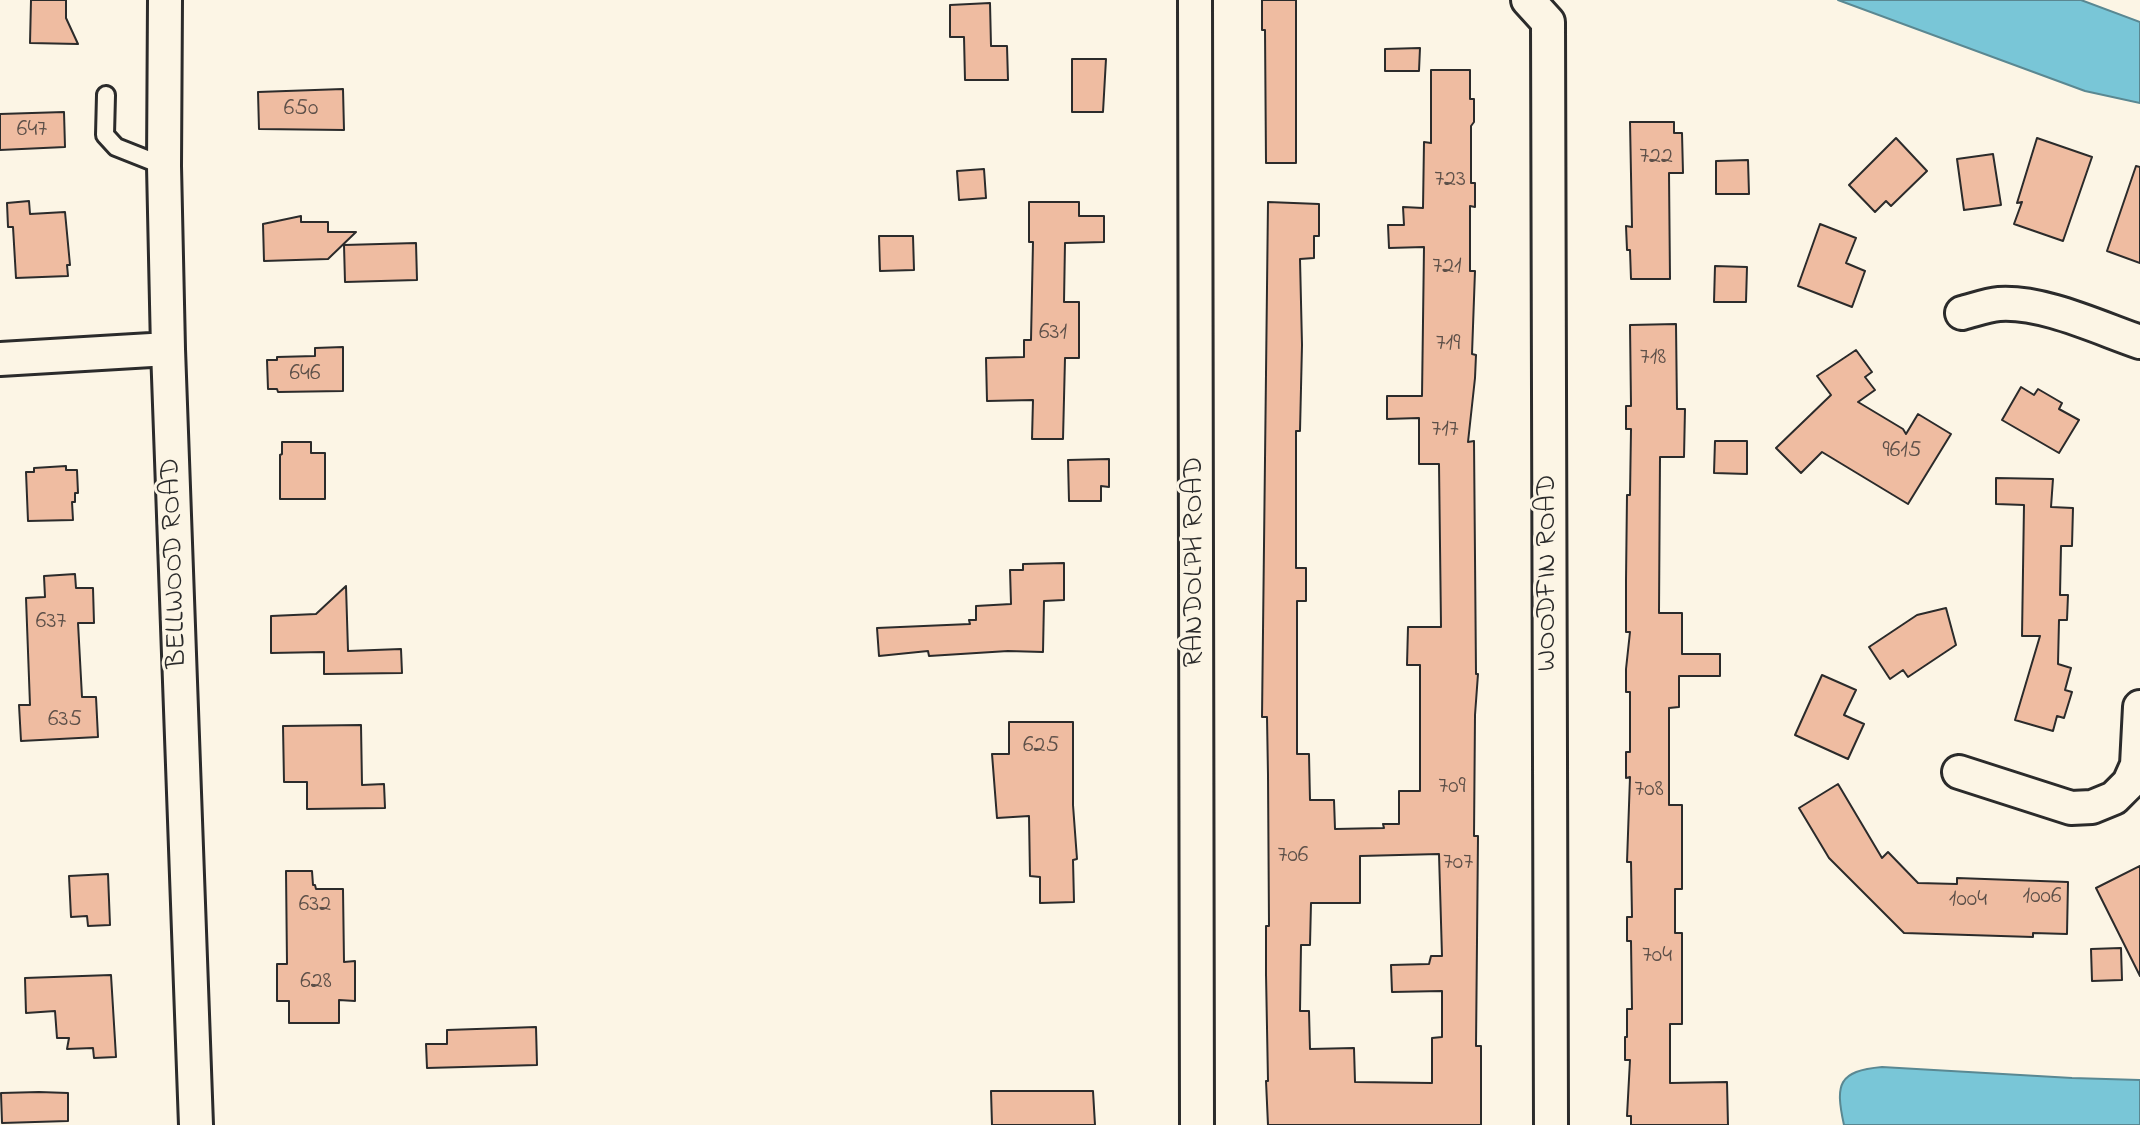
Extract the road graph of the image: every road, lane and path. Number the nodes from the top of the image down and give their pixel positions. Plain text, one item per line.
1 (165, 0) edge
2 (1195, 0) edge
3 (1538, 11) edge
4 (106, 95) dead end
5 (164, 166) junction
6 (1962, 313) dead end
7 (2140, 342) edge
8 (168, 349) junction
9 (0, 359) edge
10 (2140, 707) edge
11 (1959, 772) dead end
12 (196, 1125) edge
13 (1197, 1125) edge
14 (1551, 1125) edge

1 - 5 street, BELLWOOD ROAD
2 - 13 street, RANDOLPH ROAD
3 - 14 street, WOODFIN ROAD
4 - 5 lane
5 - 8 street, BELLWOOD ROAD
6 - 7 street
8 - 9 street
8 - 12 street, BELLWOOD ROAD
10 - 11 street

